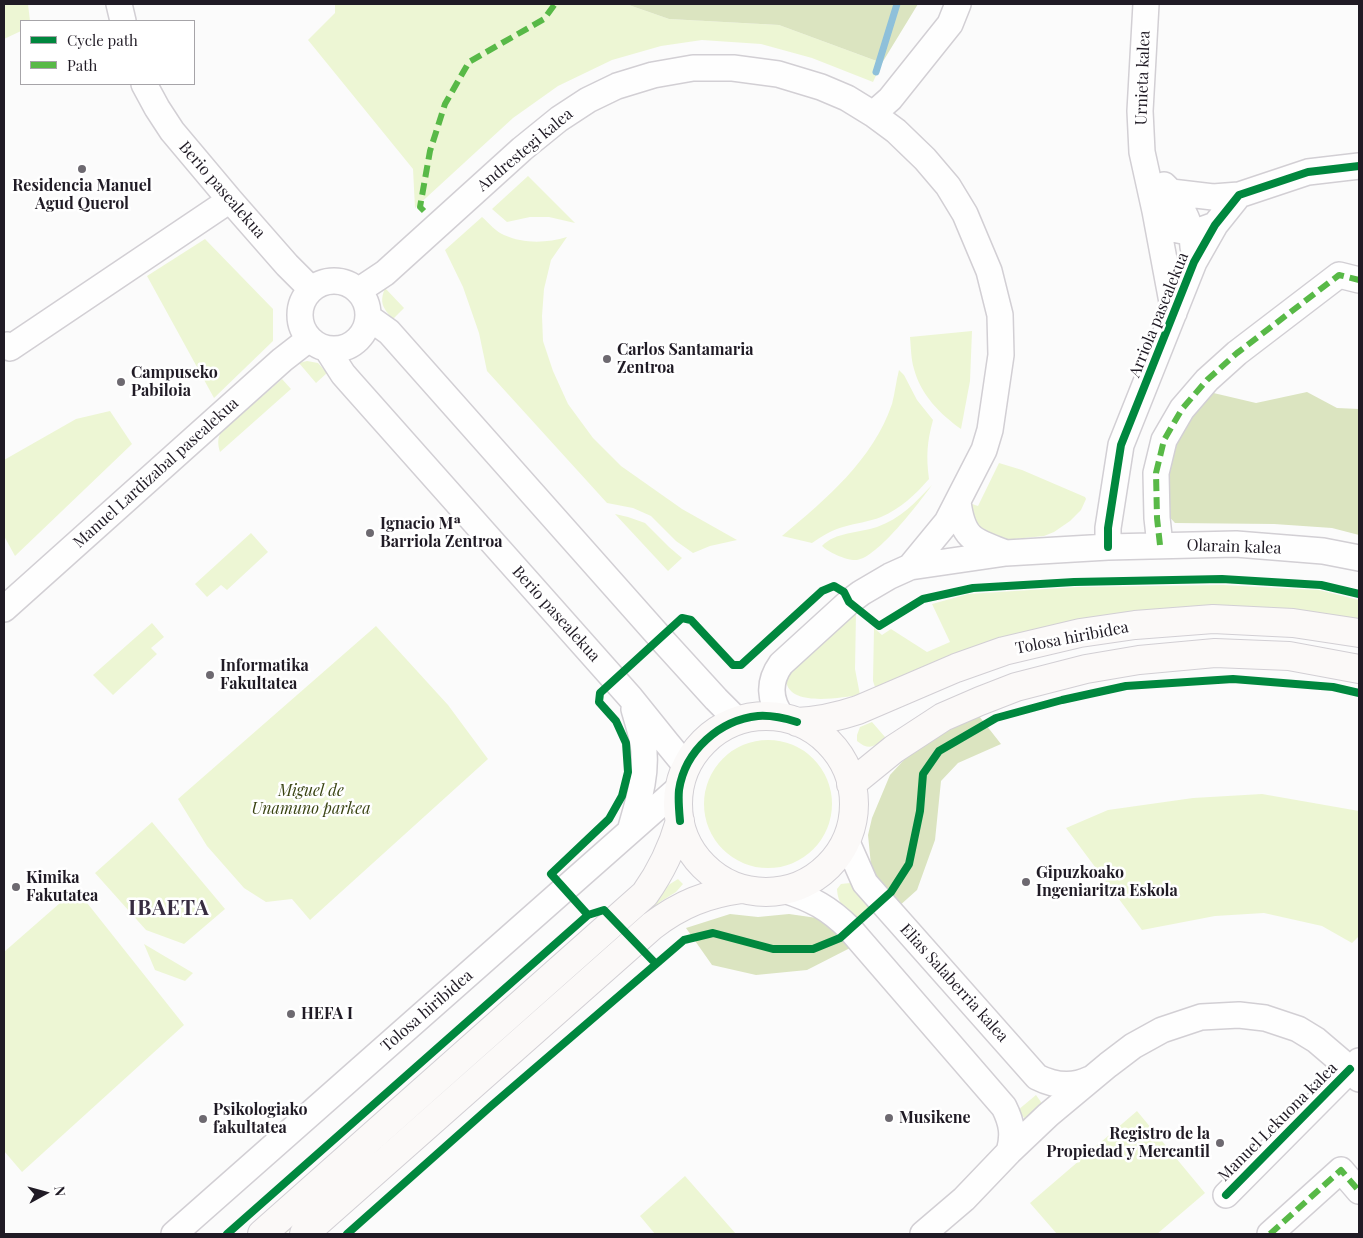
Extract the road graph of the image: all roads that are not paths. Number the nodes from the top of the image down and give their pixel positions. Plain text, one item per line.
1 (119, 4) edge
2 (958, 4) edge
3 (1146, 4) edge
4 (122, 20) edge
5 (145, 85) edge
6 (873, 114) junction
7 (1142, 152) junction
8 (1359, 166) edge
9 (1171, 192) junction
10 (1238, 196) junction
11 (230, 200) junction
12 (1155, 211) junction
13 (1204, 229) junction
14 (1359, 280) edge
15 (311, 289) junction
16 (358, 291) junction
17 (1174, 314) junction
18 (368, 317) junction
19 (318, 344) junction
20 (4, 347) edge
21 (958, 502) junction
22 (1160, 545) junction
23 (1108, 546) junction
24 (1006, 553) junction
25 (1359, 558) edge
26 (910, 567) junction
27 (4, 609) edge
28 (1359, 633) edge
29 (1359, 669) edge
30 (630, 697) junction
31 (789, 719) junction
32 (738, 721) junction
33 (683, 777) junction
34 (851, 784) junction
35 (680, 821) junction
36 (630, 831) junction
37 (846, 840) junction
38 (742, 889) junction
39 (784, 890) junction
40 (1356, 1070) edge
41 (1037, 1077) junction
42 (1090, 1079) junction
43 (1048, 1115) junction
44 (1009, 1152) junction
45 (1359, 1191) edge
46 (1226, 1195) dead end
47 (964, 1199) junction
48 (174, 1234) edge
49 (262, 1234) edge
50 (304, 1234) edge
51 (923, 1234) edge
52 (1270, 1234) edge

1 - 4 street
2 - 6 street
3 - 7 street, Urnieta kalea
5 - 11 street, Berio pasealekua
6 - 16 street, Andrestegi kalea
6 - 21 street, Andrestegi kalea
7 - 9 street
7 - 12 street, Urnieta kalea
8 - 10 street
9 - 10 street
9 - 12 street
9 - 13 street
10 - 13 street
11 - 15 street, Berio pasealekua
11 - 20 street
12 - 13 street
12 - 17 street, Urnieta kalea
13 - 17 street, Arriola pasealekua
14 - 22 street
15 - 16 street
15 - 19 street
16 - 18 street
17 - 23 street, Arriola pasealekua
18 - 19 street
18 - 32 street
19 - 27 street, Manuel Lardizabal pasealekua
19 - 30 street, Berio pasealekua
21 - 24 street
21 - 26 street, Andrestegi kalea
22 - 23 street, Olarain kalea
22 - 25 street, Olarain kalea
23 - 24 street, Olarain kalea
24 - 26 street, Olarain kalea
26 - 31 street
28 - 31 main road, Tolosa hiribidea
29 - 34 main road, Tolosa hiribidea
30 - 33 street, Berio pasealekua
30 - 36 street
31 - 32 main road
31 - 34 main road
32 - 33 main road
33 - 35 main road
33 - 36 street, Tolosa hiribidea
34 - 37 main road
35 - 38 main road
35 - 49 main road
36 - 48 street, Tolosa hiribidea
37 - 39 main road
37 - 41 street, Elias Salaberria kalea
38 - 39 main road
38 - 50 main road
39 - 44 street
40 - 42 street
40 - 46 street, Manuel Lekuona kalea
41 - 42 street, Elias Salaberria kalea
41 - 43 street
42 - 43 street
43 - 44 street
43 - 47 street
44 - 47 street
45 - 52 street
47 - 51 street

